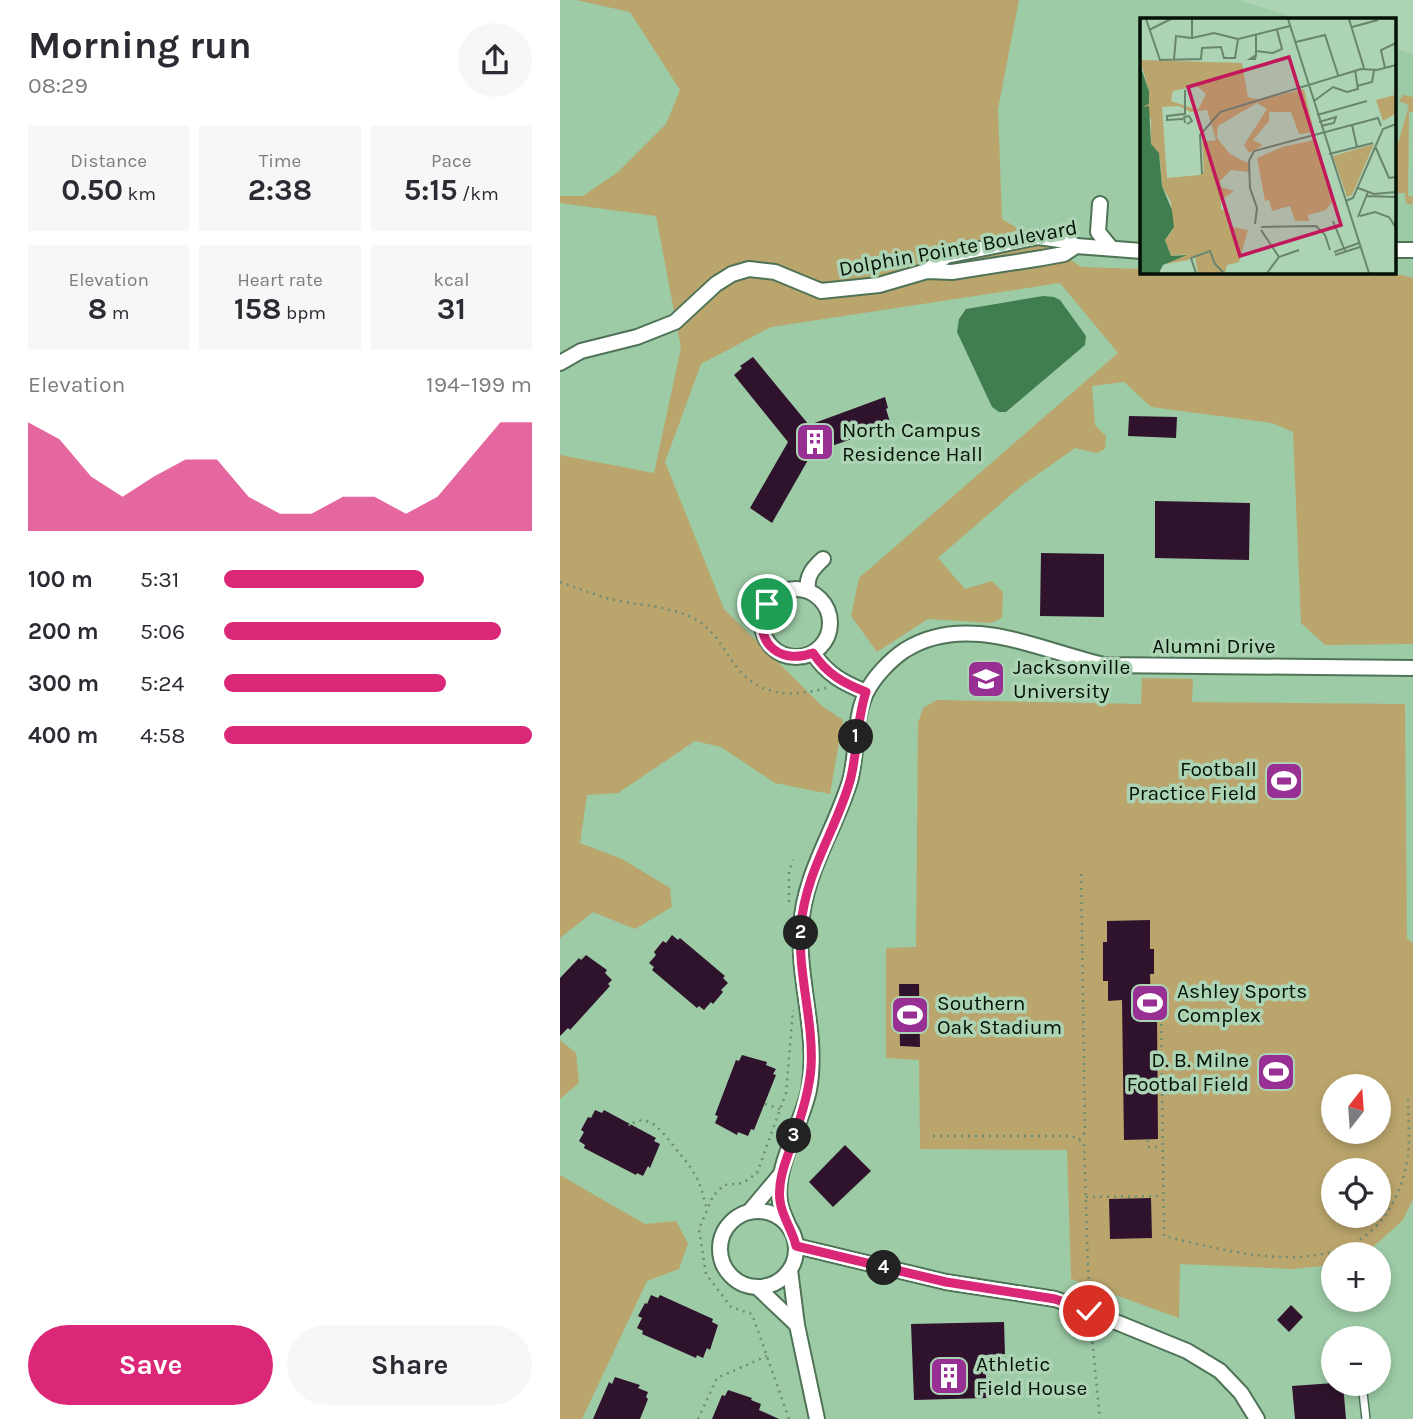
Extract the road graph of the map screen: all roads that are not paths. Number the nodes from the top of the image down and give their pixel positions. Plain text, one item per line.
1 (1100, 204) dead end
2 (1076, 246) junction
3 (1111, 248) junction
4 (1140, 251) edge
5 (927, 271) junction
6 (563, 355) edge
7 (823, 559) dead end
8 (807, 590) junction
9 (813, 653) junction
10 (1413, 668) edge
11 (866, 692) junction
12 (781, 1174) junction
13 (749, 1212) junction
14 (789, 1227) junction
15 (796, 1246) junction
16 (790, 1270) junction
17 (757, 1287) junction
18 (797, 1325) junction
19 (1363, 1396) edge
20 (817, 1419) edge
21 (1257, 1419) edge
22 (1366, 1419) edge

1 - 3 street
2 - 3 street, Dolphin Pointe Boulevard
2 - 5 street, Dolphin Pointe Boulevard
2 - 5 street
3 - 4 street, Dolphin Pointe Boulevard
5 - 6 street, Dolphin Pointe Boulevard
7 - 8 street
8 - 9 street
8 - 9 street
9 - 11 street
10 - 11 street, Alumni Drive
11 - 12 street, Alumni Drive
12 - 13 street, Alumni Drive
12 - 14 street, Alumni Drive
13 - 14 street
13 - 17 street
14 - 15 street
15 - 16 street
15 - 21 street
16 - 17 street
16 - 18 street
17 - 18 street
18 - 20 street
19 - 22 lane

